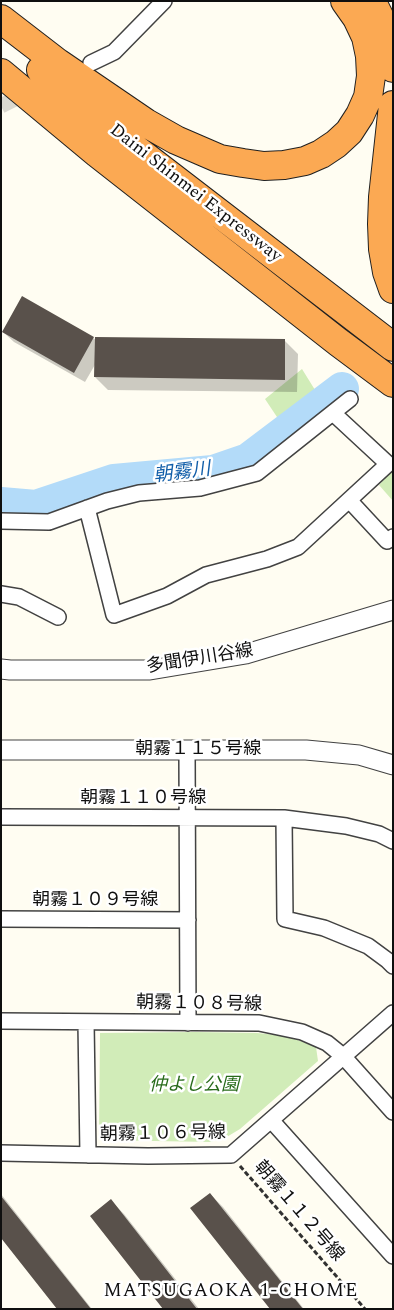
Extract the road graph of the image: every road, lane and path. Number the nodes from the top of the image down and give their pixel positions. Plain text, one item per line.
1 (164, 1) edge
2 (345, 1) edge
3 (369, 1) edge
4 (1, 20) edge
5 (1, 37) edge
6 (91, 62) dead end
7 (393, 68) edge
8 (1, 73) edge
9 (1, 96) edge
10 (393, 105) edge
11 (393, 289) edge
12 (338, 342) junction
13 (393, 347) edge
14 (393, 383) edge
15 (350, 399) dead end
16 (333, 413) junction
17 (349, 500) junction
18 (87, 508) junction
19 (1, 521) edge
20 (393, 537) edge
21 (1, 594) edge
22 (393, 610) edge
23 (58, 617) dead end
24 (1, 668) edge
25 (1, 750) edge
26 (187, 750) junction
27 (393, 764) edge
28 (1, 818) edge
29 (188, 818) junction
30 (284, 818) junction
31 (393, 841) edge
32 (1, 919) edge
33 (188, 920) junction
34 (393, 966) edge
35 (393, 1013) edge
36 (1, 1021) edge
37 (86, 1022) junction
38 (188, 1023) junction
39 (343, 1056) junction
40 (393, 1112) edge
41 (271, 1120) junction
42 (1, 1153) edge
43 (88, 1155) junction
44 (231, 1156) junction
45 (393, 1256) edge
46 (365, 1309) edge

1 - 6 street
2 - 4 highway
3 - 7 highway
5 - 13 highway, Daini Shinmei Expressway
8 - 12 highway, Daini Shinmei Expressway
9 - 12 highway
10 - 11 highway
12 - 14 highway, Daini Shinmei Expressway
15 - 16 street
16 - 17 street
16 - 18 street
17 - 18 street
17 - 20 street
18 - 19 street
21 - 23 street
22 - 24 street, 多聞伊川谷線
25 - 26 street, 朝霧１１５号線
26 - 27 street, 朝霧１１５号線
26 - 29 street
28 - 29 street, 朝霧１１０号線
29 - 30 street, 朝霧１１０号線
29 - 33 street
30 - 31 street, 朝霧１１０号線
30 - 34 street
32 - 33 street, 朝霧１０９号線
33 - 38 street
35 - 39 street, 朝霧１０６号線
36 - 37 street, 朝霧１０８号線
37 - 38 street, 朝霧１０８号線
37 - 43 street
38 - 39 street, 朝霧１０８号線
39 - 40 street, 朝霧１０８号線
39 - 41 street, 朝霧１０６号線
41 - 44 street, 朝霧１０６号線
41 - 45 street
42 - 43 street, 朝霧１０６号線
43 - 44 street, 朝霧１０６号線
44 - 46 path, 朝霧１１２号線

